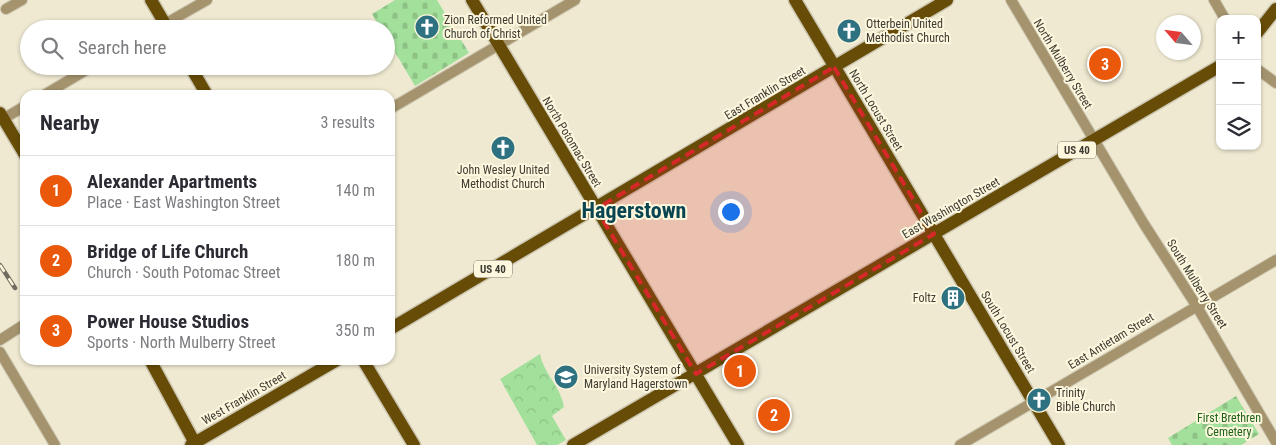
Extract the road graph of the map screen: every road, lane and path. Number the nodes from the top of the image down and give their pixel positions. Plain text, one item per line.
1 (22, 0) edge
2 (151, 0) edge
3 (207, 0) edge
4 (472, 0) edge
5 (575, 0) edge
6 (795, 0) edge
7 (947, 0) edge
8 (1011, 0) edge
9 (1214, 0) edge
10 (6, 9) dead end
11 (1276, 9) edge
12 (1223, 15) edge
13 (160, 20) edge
14 (174, 20) edge
15 (1261, 28) edge
16 (499, 45) junction
17 (834, 67) junction
18 (1216, 68) edge
19 (1261, 71) edge
20 (78, 75) edge
21 (195, 75) edge
22 (1276, 83) edge
23 (52, 90) edge
24 (204, 90) edge
25 (395, 106) edge
26 (20, 108) edge
27 (2, 116) edge
28 (1094, 140) junction
29 (20, 147) edge
30 (596, 209) junction
31 (934, 234) junction
32 (1276, 260) edge
33 (1196, 305) junction
34 (395, 326) edge
35 (20, 327) edge
36 (0, 340) edge
37 (0, 352) edge
38 (153, 365) edge
39 (328, 365) edge
40 (366, 365) edge
41 (696, 374) junction
42 (1033, 402) junction
43 (1276, 442) edge
44 (194, 444) edge
45 (55, 445) edge
46 (414, 445) edge
47 (573, 445) edge
48 (738, 445) edge
49 (960, 445) edge
50 (1058, 445) edge

1 - 10 street
2 - 13 main road
3 - 14 street
4 - 16 main road, North Potomac Street
5 - 16 street
6 - 17 main road, North Locust Street
7 - 17 main road, East Franklin Street / US 40
8 - 28 street, North Mulberry Street
9 - 12 street
11 - 15 main road
16 - 25 street
16 - 30 main road, North Potomac Street
17 - 30 main road, East Franklin Street / US 40
17 - 31 main road, North Locust Street
18 - 28 main road, East Washington Street / US 40
19 - 22 street
20 - 23 street
21 - 24 main road
26 - 27 street
27 - 29 main road
28 - 31 main road, East Washington Street / US 40
28 - 33 street, South Mulberry Street
30 - 34 main road, US 40
30 - 41 main road, North Potomac Street
31 - 41 main road, East Washington Street / US 40
31 - 42 main road, South Locust Street
32 - 33 street, East Antietam Street
33 - 42 street, East Antietam Street
33 - 43 street, South Mulberry Street
35 - 36 street
37 - 45 street
38 - 44 main road
39 - 44 main road, West Franklin Street
40 - 46 main road
41 - 47 main road, US 40
41 - 48 main road, North Potomac Street
42 - 49 street, East Antietam Street
42 - 50 main road, South Locust Street

